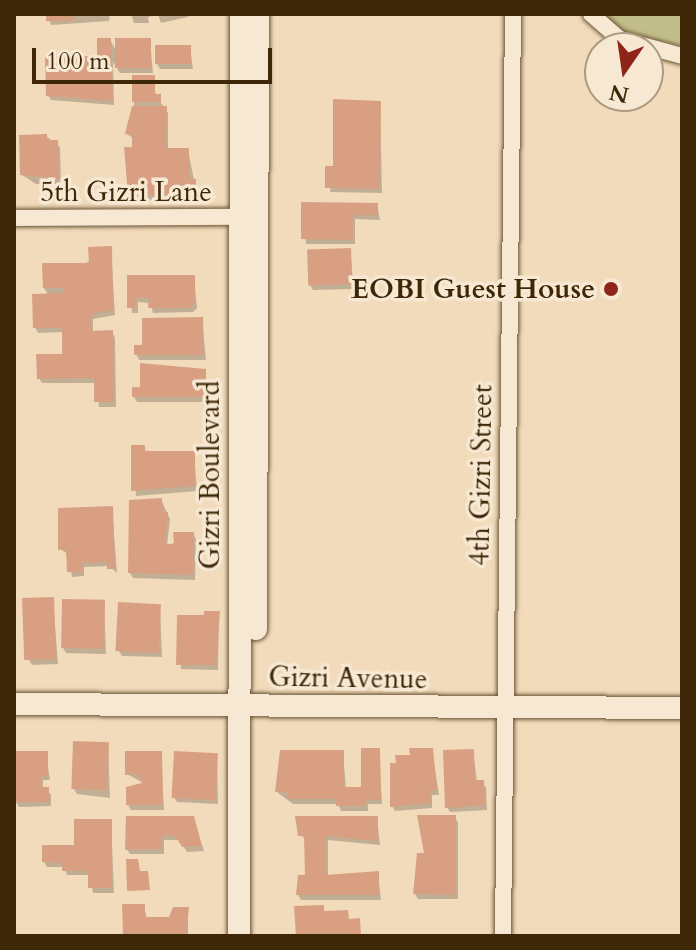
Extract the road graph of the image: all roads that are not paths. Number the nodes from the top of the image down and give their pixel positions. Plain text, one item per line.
1 (241, 14) edge
2 (258, 14) edge
3 (513, 14) edge
4 (591, 14) edge
5 (682, 56) edge
6 (239, 217) junction
7 (14, 218) edge
8 (14, 704) edge
9 (248, 707) junction
10 (682, 708) edge
11 (503, 710) junction
12 (239, 936) edge
13 (254, 936) edge
14 (503, 936) edge

1 - 6 main road, Gizri Boulevard
2 - 9 main road, Gizri Boulevard
3 - 11 street, 4th Gizri Street
4 - 5 street
6 - 7 street, 5th Gizri Lane
6 - 9 main road, Gizri Boulevard
8 - 9 main road, Gizri Avenue
9 - 11 main road, Gizri Avenue
9 - 12 main road, Gizri Boulevard
9 - 13 main road, Gizri Boulevard
10 - 11 main road, Gizri Avenue
11 - 14 street, 4th Gizri Street

